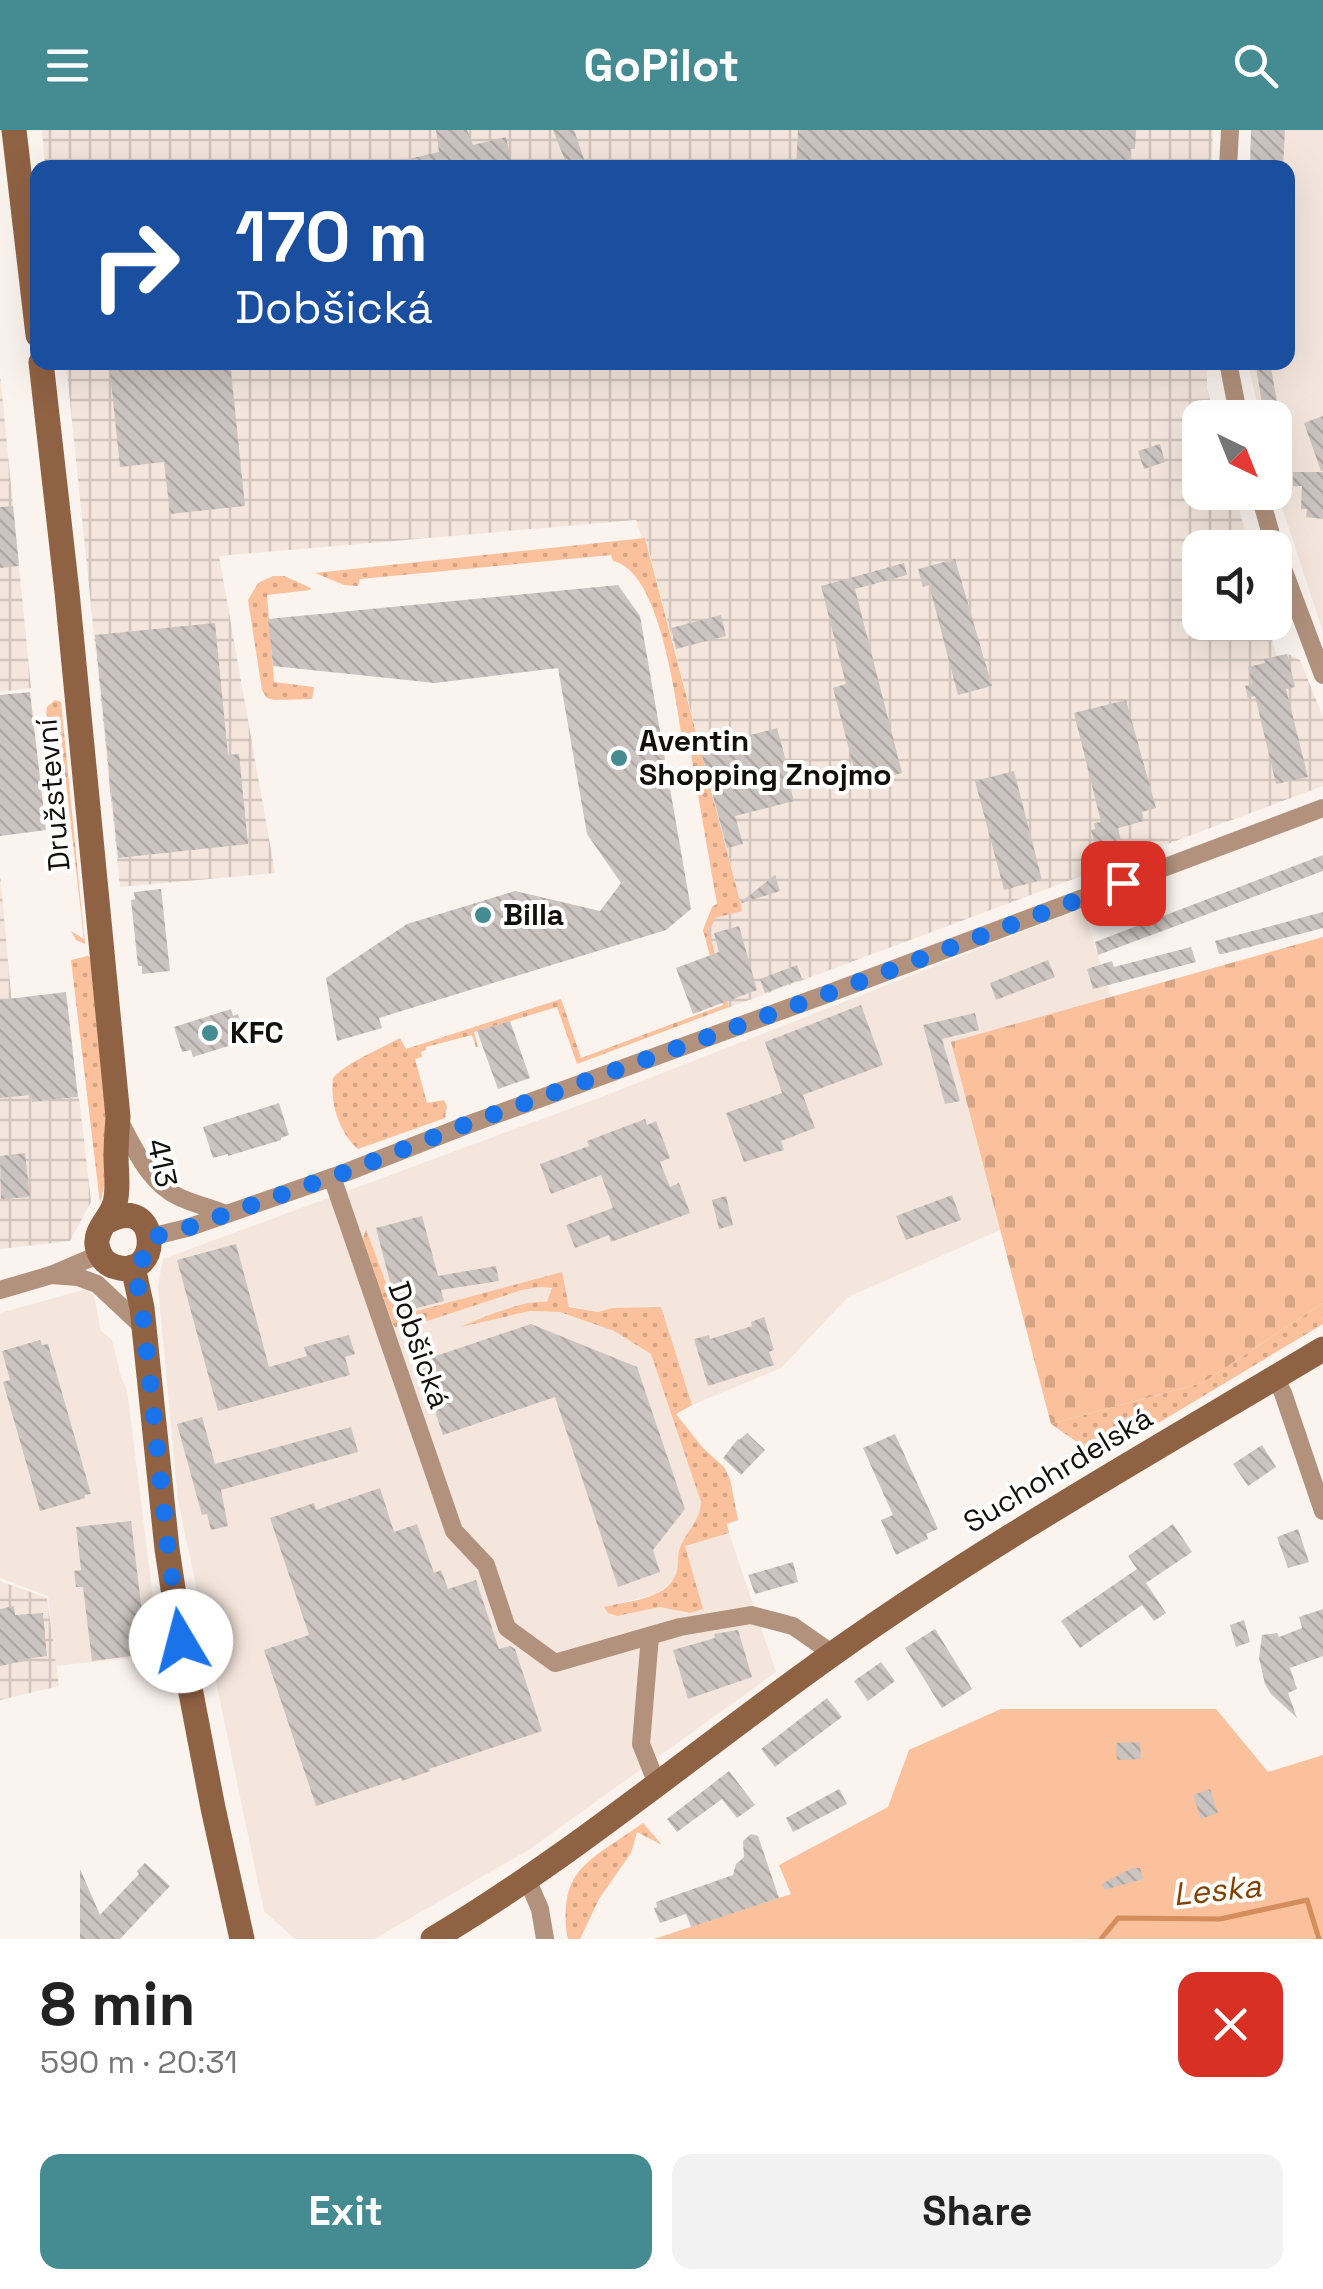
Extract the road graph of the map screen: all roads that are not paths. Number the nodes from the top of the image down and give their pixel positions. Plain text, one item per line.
1 (14, 130) edge
2 (1230, 130) edge
3 (1228, 160) edge
4 (30, 267) edge
5 (42, 370) edge
6 (1230, 370) edge
7 (1235, 400) edge
8 (1263, 510) edge
9 (1323, 676) edge
10 (1323, 808) edge
11 (118, 1118) junction
12 (332, 1177) junction
13 (226, 1214) junction
14 (108, 1220) junction
15 (146, 1230) junction
16 (100, 1254) junction
17 (134, 1267) junction
18 (51, 1275) junction
19 (0, 1290) edge
20 (144, 1328) junction
21 (1323, 1348) edge
22 (1275, 1378) junction
23 (1323, 1511) edge
24 (650, 1636) junction
25 (833, 1654) junction
26 (657, 1784) junction
27 (527, 1880) junction
28 (242, 1939) edge
29 (433, 1939) edge
30 (545, 1939) edge

1 - 4 main road
2 - 3 street
5 - 11 main road, Družstevní / 413
6 - 7 street
8 - 9 street
10 - 12 street
11 - 13 street
11 - 14 main road, Družstevní / 413
11 - 15 main road, 413
12 - 13 street
12 - 24 street, Dobšická
13 - 15 street
14 - 15 main road
14 - 16 main road
15 - 17 main road
16 - 17 main road
16 - 18 street
17 - 20 main road
18 - 19 street
18 - 20 street
20 - 28 main road
21 - 22 main road, Suchohrdelská
22 - 23 street
22 - 25 main road, Suchohrdelská
24 - 25 street
24 - 26 street
25 - 26 main road, Suchohrdelská
26 - 27 main road, Suchohrdelská
27 - 29 main road, Suchohrdelská
27 - 30 street

